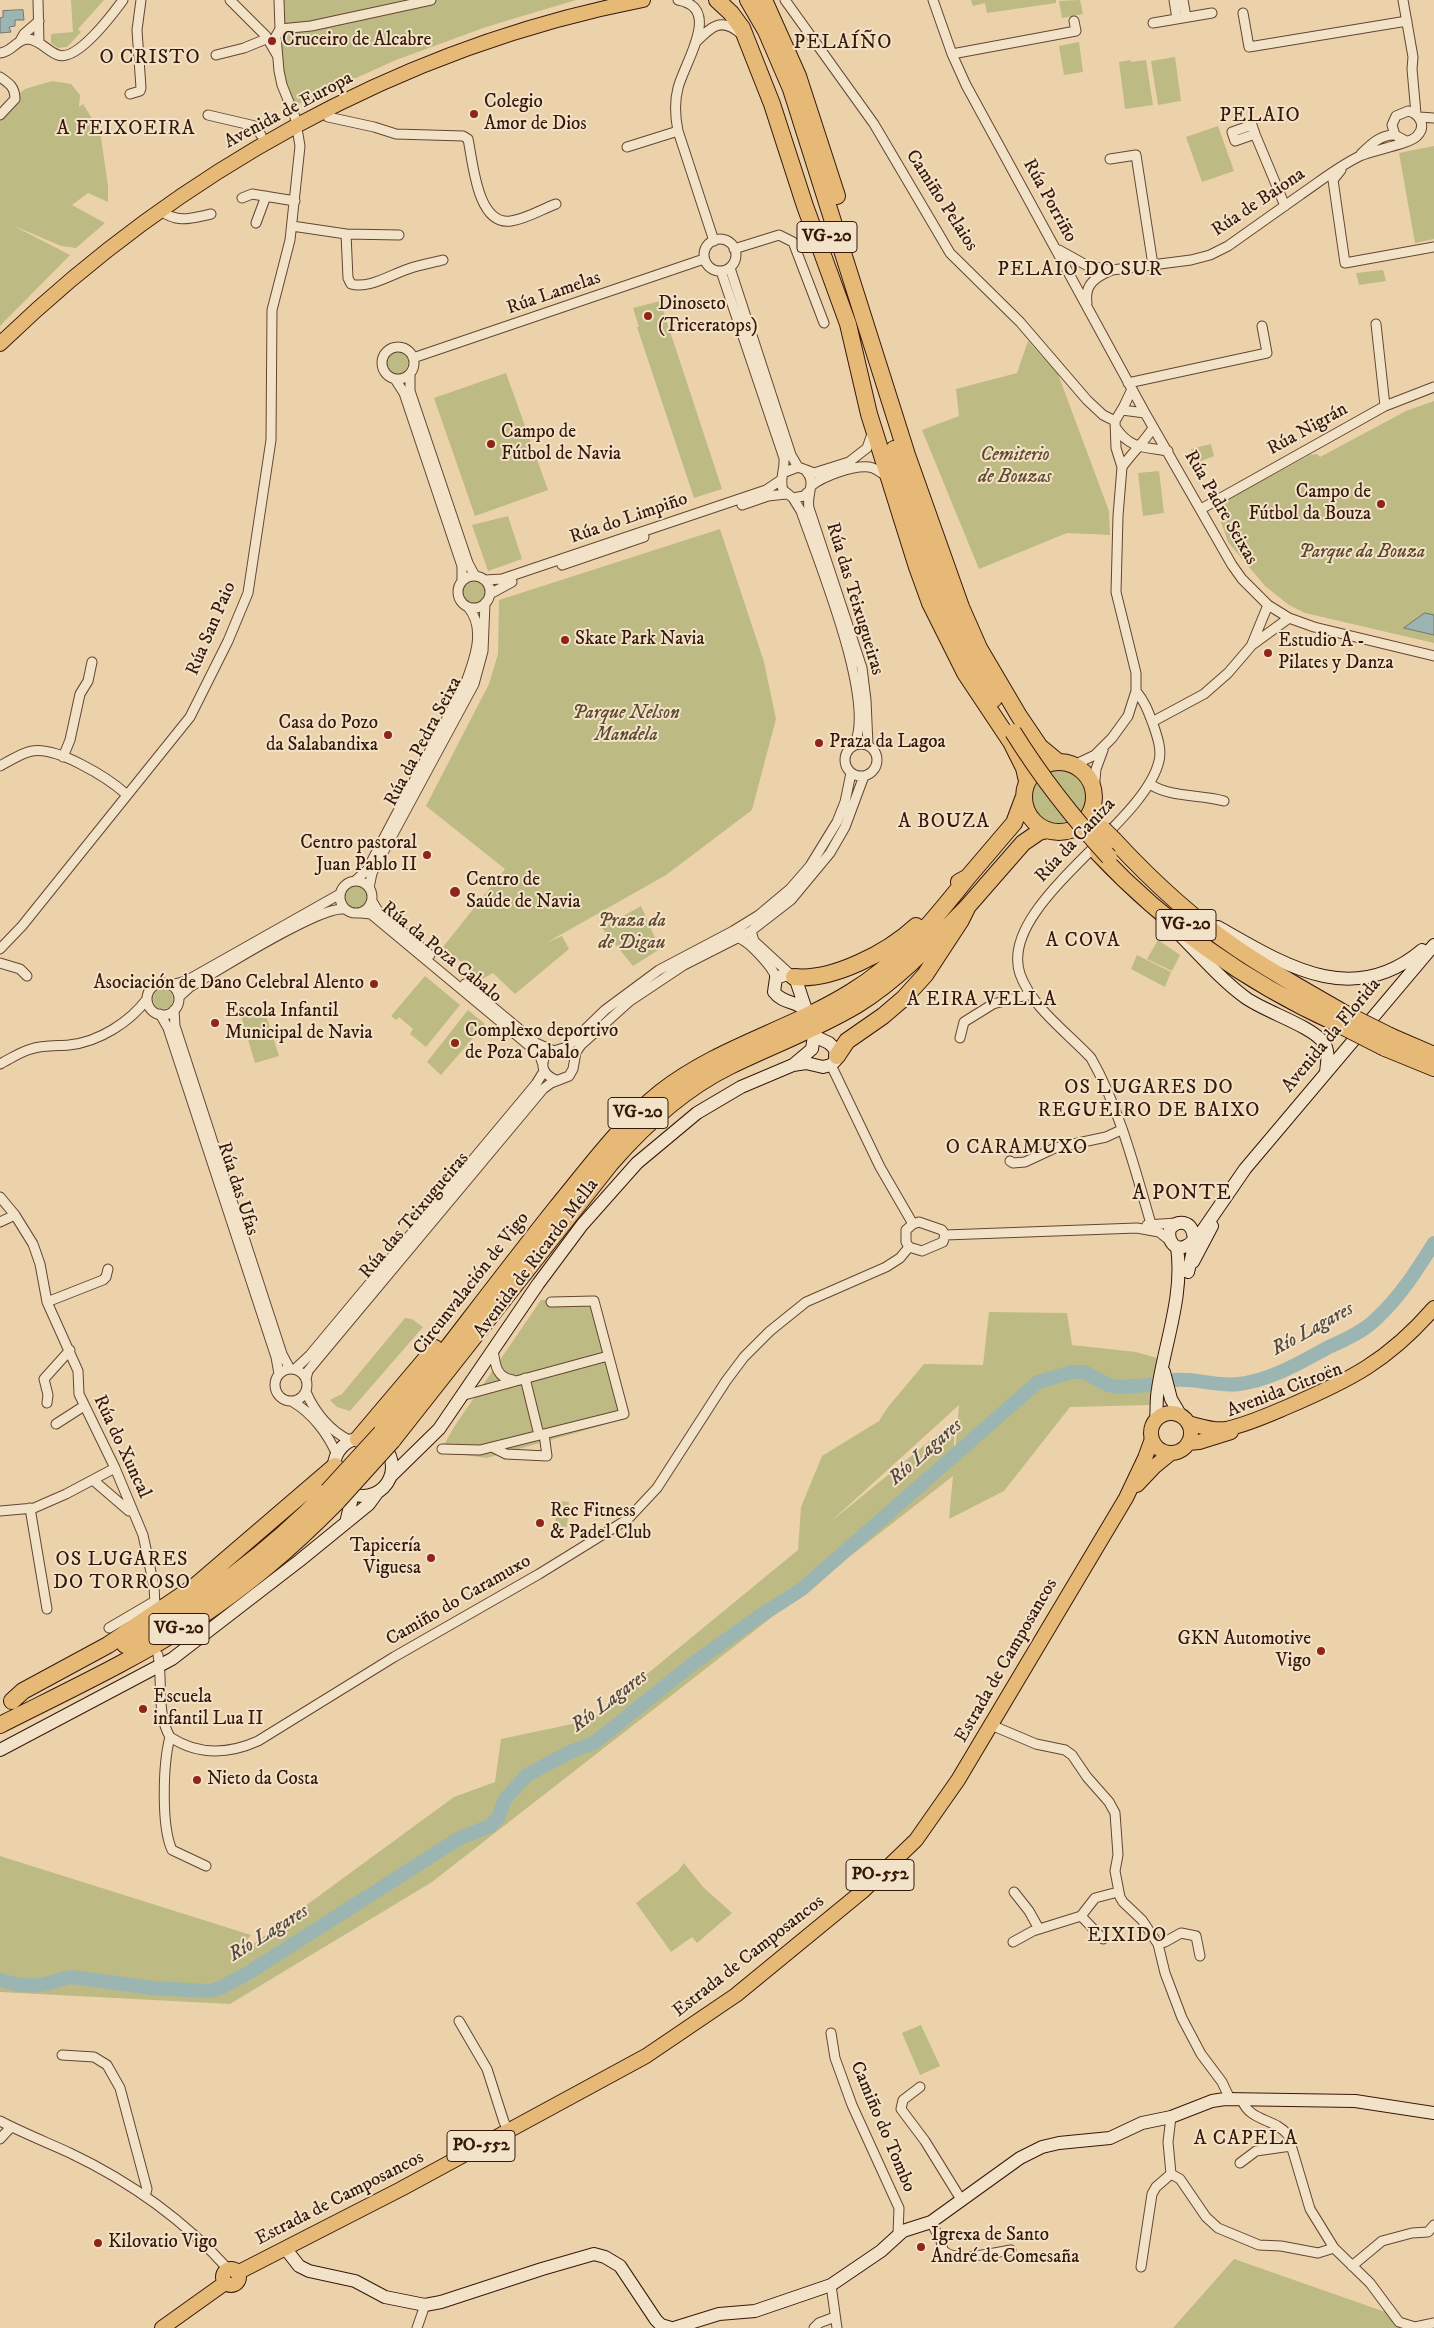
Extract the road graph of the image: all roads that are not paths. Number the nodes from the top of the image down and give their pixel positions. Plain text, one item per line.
1 (38, 0) edge
2 (123, 0) edge
3 (141, 0) edge
4 (230, 0) edge
5 (279, 0) edge
6 (431, 0) edge
7 (607, 0) edge
8 (643, 0) edge
9 (678, 0) edge
10 (717, 0) edge
11 (735, 0) edge
12 (748, 0) edge
13 (764, 0) edge
14 (785, 0) edge
15 (933, 0) edge
16 (1174, 0) edge
17 (1183, 0) edge
18 (1403, 0) edge
19 (1212, 13) dead end
20 (1243, 13) dead end
21 (1182, 18) junction
22 (39, 20) junction
23 (1074, 21) dead end
24 (1407, 21) junction
25 (1153, 23) dead end
26 (272, 35) junction
27 (20, 41) junction
28 (35, 41) junction
29 (696, 42) junction
30 (749, 48) junction
31 (0, 53) edge
32 (952, 54) junction
33 (216, 55) dead end
34 (0, 77) edge
35 (130, 94) dead end
36 (324, 110) junction
37 (0, 115) edge
38 (208, 116) dead end
39 (1418, 116) junction
40 (1434, 118) edge
41 (296, 120) junction
42 (1434, 122) edge
43 (1422, 128) junction
44 (678, 131) junction
45 (1255, 134) dead end
46 (261, 135) junction
47 (1396, 135) junction
48 (1406, 140) junction
49 (627, 147) dead end
50 (1359, 156) junction
51 (1110, 159) dead end
52 (1343, 167) junction
53 (266, 196) junction
54 (242, 198) dead end
55 (295, 201) junction
56 (556, 204) dead end
57 (1285, 206) junction
58 (160, 210) junction
59 (211, 214) dead end
60 (256, 223) dead end
61 (292, 226) junction
62 (346, 234) junction
63 (399, 236) dead end
64 (714, 241) junction
65 (1434, 247) edge
66 (734, 248) junction
67 (1057, 249) junction
68 (704, 259) junction
69 (443, 260) dead end
70 (1153, 265) junction
71 (827, 266) junction
72 (725, 269) junction
73 (1112, 270) junction
74 (852, 297) junction
75 (1088, 309) junction
76 (824, 323) dead end
77 (1376, 324) dead end
78 (1262, 326) dead end
79 (0, 333) edge
80 (0, 344) edge
81 (413, 358) junction
82 (410, 374) junction
83 (395, 379) junction
84 (1130, 386) junction
85 (1434, 387) edge
86 (1385, 406) junction
87 (1122, 410) junction
88 (1145, 413) junction
89 (1116, 424) junction
90 (1153, 428) junction
91 (874, 430) junction
92 (1139, 446) junction
93 (1168, 450) junction
94 (907, 455) junction
95 (1122, 467) junction
96 (802, 469) junction
97 (783, 476) junction
98 (897, 480) junction
99 (810, 489) junction
100 (789, 496) junction
101 (1200, 509) junction
102 (475, 576) junction
103 (485, 580) junction
104 (462, 581) junction
105 (490, 594) junction
106 (485, 603) junction
107 (1268, 605) junction
108 (468, 607) junction
109 (1289, 618) junction
110 (1252, 645) junction
111 (1434, 656) edge
112 (92, 662) dead end
113 (1136, 691) junction
114 (1152, 722) junction
115 (1014, 735) junction
116 (854, 745) junction
117 (868, 745) junction
118 (1106, 746) junction
119 (63, 757) junction
120 (1057, 761) junction
121 (1074, 765) junction
122 (0, 766) edge
123 (851, 773) junction
124 (864, 776) junction
125 (1027, 781) junction
126 (1150, 784) junction
127 (126, 794) junction
128 (1024, 799) junction
129 (1093, 799) junction
130 (1224, 801) dead end
131 (1047, 830) junction
132 (1067, 831) junction
133 (968, 877) junction
134 (355, 881) junction
135 (1160, 887) junction
136 (369, 888) junction
137 (1136, 892) junction
138 (340, 894) junction
139 (372, 901) junction
140 (968, 906) junction
141 (344, 909) junction
142 (361, 912) junction
143 (751, 931) junction
144 (738, 938) junction
145 (1434, 945) edge
146 (0, 949) edge
147 (0, 963) edge
148 (27, 976) dead end
149 (792, 976) junction
150 (776, 978) junction
151 (171, 985) junction
152 (1031, 994) junction
153 (178, 997) junction
154 (147, 999) junction
155 (174, 1010) junction
156 (137, 1012) junction
157 (156, 1013) junction
158 (1340, 1018) junction
159 (960, 1038) dead end
160 (1388, 1042) junction
161 (817, 1045) junction
162 (561, 1049) junction
163 (552, 1050) junction
164 (1434, 1055) edge
165 (573, 1060) junction
166 (834, 1060) junction
167 (0, 1064) edge
168 (815, 1064) junction
169 (792, 1065) junction
170 (543, 1066) junction
171 (1434, 1068) edge
172 (1326, 1072) junction
173 (556, 1080) junction
174 (1121, 1130) junction
175 (1010, 1161) dead end
176 (0, 1197) edge
177 (1224, 1199) junction
178 (15, 1215) junction
179 (0, 1222) edge
180 (1181, 1223) junction
181 (912, 1224) junction
182 (1151, 1224) junction
183 (1137, 1228) junction
184 (535, 1234) junction
185 (945, 1235) junction
186 (1193, 1238) junction
187 (1173, 1243) junction
188 (909, 1247) junction
189 (108, 1269) dead end
190 (1188, 1272) junction
191 (1178, 1291) junction
192 (47, 1302) junction
193 (551, 1302) dead end
194 (1434, 1308) edge
195 (1434, 1321) edge
196 (493, 1349) junction
197 (70, 1350) junction
198 (608, 1356) junction
199 (292, 1369) junction
200 (279, 1374) junction
201 (306, 1379) junction
202 (520, 1380) junction
203 (1162, 1388) junction
204 (306, 1392) junction
205 (461, 1396) junction
206 (293, 1402) junction
207 (47, 1403) dead end
208 (84, 1406) junction
209 (1156, 1420) junction
210 (1185, 1420) junction
211 (56, 1424) dead end
212 (542, 1434) junction
213 (387, 1437) junction
214 (1152, 1439) junction
215 (354, 1440) junction
216 (1188, 1443) junction
217 (492, 1447) junction
218 (442, 1449) dead end
219 (1171, 1453) junction
220 (414, 1455) junction
221 (336, 1460) junction
222 (391, 1461) junction
223 (115, 1468) junction
224 (390, 1477) junction
225 (92, 1480) junction
226 (377, 1493) junction
227 (338, 1495) junction
228 (1126, 1498) junction
229 (30, 1508) junction
230 (0, 1511) edge
231 (129, 1511) dead end
232 (346, 1523) junction
233 (47, 1609) dead end
234 (109, 1628) dead end
235 (159, 1660) junction
236 (6, 1704) edge
237 (991, 1724) junction
238 (0, 1725) edge
239 (170, 1737) junction
240 (0, 1750) edge
241 (206, 1866) dead end
242 (1014, 1892) dead end
243 (1118, 1892) junction
244 (1081, 1916) junction
245 (1039, 1929) junction
246 (1104, 1938) dead end
247 (1013, 1942) dead end
248 (1158, 1944) junction
249 (1200, 1956) dead end
250 (459, 2021) dead end
251 (831, 2033) dead end
252 (62, 2055) dead end
253 (920, 2087) dead end
254 (1236, 2099) junction
255 (1434, 2113) edge
256 (1171, 2117) junction
257 (0, 2122) edge
258 (11, 2127) junction
259 (509, 2131) junction
260 (0, 2139) edge
261 (1291, 2146) junction
262 (1240, 2163) dead end
263 (1171, 2174) junction
264 (145, 2196) junction
265 (962, 2201) junction
266 (931, 2222) junction
267 (1434, 2225) edge
268 (898, 2234) junction
269 (285, 2248) junction
270 (1334, 2248) junction
271 (1011, 2250) dead end
272 (1352, 2266) junction
273 (1141, 2267) dead end
274 (230, 2275) junction
275 (831, 2285) junction
276 (425, 2305) junction
277 (835, 2317) junction
278 (1434, 2323) edge
279 (1398, 2325) edge
280 (162, 2328) edge
281 (417, 2328) edge
282 (666, 2328) edge
283 (672, 2328) edge
284 (814, 2328) edge
285 (837, 2328) edge

1 - 22 street
2 - 28 street
3 - 35 street
4 - 26 street
5 - 26 street
6 - 26 street
7 - 41 main road, Avenida de Europa
8 - 36 main road, Avenida de Europa
9 - 29 street
10 - 30 highway
11 - 74 highway, VG-20
12 - 74 highway, VG-20
13 - 74 highway
14 - 89 street, Camiño Pelaios
15 - 32 street, Rúa Porriño
16 - 21 street
17 - 21 street
18 - 24 street
19 - 21 street
20 - 24 street
21 - 25 street
22 - 27 street
22 - 28 street
23 - 32 street
24 - 39 street
26 - 33 street
26 - 41 street, Rúa San Paio
27 - 28 street
27 - 31 street
29 - 30 street
29 - 44 street
30 - 71 highway
32 - 67 street, Rúa Porriño
34 - 37 street
36 - 41 main road, Avenida de Europa
36 - 56 street
38 - 46 street
39 - 40 street
39 - 43 street
39 - 47 street
41 - 46 main road, Avenida de Europa
41 - 55 street, Rúa San Paio
41 - 58 main road, Avenida de Europa
42 - 43 street, Rúa de Baiona
43 - 48 street, Rúa de Baiona
44 - 49 street
44 - 64 street
45 - 57 street
46 - 79 main road, Avenida de Europa
47 - 48 street
47 - 50 street, Rúa de Baiona
48 - 50 street, Rúa de Baiona
50 - 52 street, Rúa de Baiona
51 - 70 street
52 - 57 street, Rúa de Baiona
52 - 65 street
53 - 54 street
53 - 55 street
53 - 60 street
55 - 61 street, Rúa San Paio
57 - 70 street, Rúa de Baiona
58 - 59 street
58 - 80 main road, Avenida de Europa
61 - 62 street
61 - 127 street, Rúa San Paio
62 - 63 street
62 - 69 street
64 - 66 street
64 - 68 street
66 - 72 street, Rúa das Teixugueiras
66 - 76 street
67 - 73 street, Rúa de Baiona
67 - 75 street, Rúa Porriño
68 - 72 street
68 - 81 street, Rúa Lamelas
70 - 73 street, Rúa de Baiona
71 - 74 highway
71 - 91 highway
72 - 96 street, Rúa das Teixugueiras
72 - 97 street, Rúa das Teixugueiras
73 - 75 street, Rúa de Baiona
74 - 94 highway, VG-20
74 - 98 highway, VG-20
75 - 84 street, Rúa Porriño
77 - 86 street
78 - 84 street
81 - 82 street
81 - 83 street, Rúa da Pedra Seixa
82 - 83 street
82 - 102 street
83 - 104 street, Rúa da Pedra Seixa
84 - 87 street
84 - 88 street, Rúa Porriño
85 - 86 street, Rúa Nigrán
86 - 101 street, Rúa Nigrán
87 - 88 street
87 - 89 street
88 - 90 street
89 - 92 street
89 - 95 street
90 - 92 street
90 - 93 street, Rúa Padre Seixas
91 - 96 street
91 - 98 highway
92 - 93 street
92 - 95 street
93 - 101 street, Rúa Padre Seixas
94 - 115 highway, VG-20
94 - 120 highway
95 - 113 street
96 - 97 street
96 - 99 street, Rúa das Teixugueiras
97 - 100 street, Rúa das Teixugueiras
97 - 103 street, Rúa do Limpiño
98 - 99 street
98 - 115 highway, VG-20
99 - 100 street
99 - 117 street, Rúa das Teixugueiras
100 - 105 street, Rúa do Limpiño
100 - 116 street, Rúa das Teixugueiras
101 - 107 street, Rúa Padre Seixas
102 - 103 street
102 - 104 street
103 - 105 street
104 - 108 street, Rúa da Pedra Seixa
105 - 106 street, Rúa da Pedra Seixa
106 - 108 street
106 - 136 street, Rúa da Pedra Seixa
107 - 109 street, Rúa Padre Seixas
107 - 110 street
108 - 134 street, Rúa da Pedra Seixa
109 - 110 street
109 - 111 street, Rúa Padre Seixas
110 - 114 street
112 - 119 street
113 - 114 street, Rúa da Caniza
113 - 118 street
114 - 126 street, Rúa da Caniza
115 - 125 highway
115 - 158 highway, VG-20
116 - 117 street
116 - 123 street, Rúa das Teixugueiras
117 - 124 street, Rúa das Teixugueiras
118 - 121 street
118 - 129 street
119 - 122 street
119 - 127 street
120 - 121 highway
120 - 125 highway
121 - 129 highway
123 - 124 street
123 - 162 street, Rúa das Teixugueiras
124 - 143 street, Rúa das Teixugueiras
125 - 128 highway
126 - 130 street
126 - 152 street, Rúa da Caniza
127 - 146 street, Rúa San Paio
128 - 131 highway
128 - 133 highway
129 - 132 highway
129 - 135 highway
131 - 132 highway
131 - 140 highway
132 - 137 highway
133 - 149 highway
133 - 184 highway, Circunvalación de Vigo / VG-20
134 - 136 street
134 - 138 street
135 - 145 main road
135 - 158 highway
136 - 139 street
137 - 158 highway
137 - 172 main road
138 - 141 street
138 - 151 street
139 - 142 street
139 - 163 street, Rúa da Poza Cabalo
140 - 166 highway
140 - 213 highway, Circunvalación de Vigo / VG-20
141 - 142 street
141 - 153 street
142 - 170 street, Rúa da Poza Cabalo
143 - 144 street, Rúa das Teixugueiras
143 - 149 street
144 - 150 street
144 - 165 street, Rúa das Teixugueiras
145 - 172 main road, Avenida da Florida
147 - 148 street
149 - 150 main road
149 - 150 main road
151 - 153 street
151 - 154 street
152 - 159 street
152 - 174 street, Rúa da Caniza
153 - 155 street
154 - 156 street
154 - 157 street
155 - 157 street
155 - 199 street, Rúa das Ufas
156 - 157 street
156 - 167 street
157 - 200 street, Rúa das Ufas
158 - 160 highway, VG-20, bridge
160 - 164 highway, VG-20
160 - 171 highway, VG-20
161 - 166 main road
161 - 168 main road
161 - 169 main road
162 - 163 street
162 - 165 street
163 - 170 street, Rúa das Teixugueiras
165 - 173 street, Rúa das Teixugueiras
166 - 168 main road
166 - 181 street
168 - 169 main road
169 - 196 main road, Avenida de Ricardo Mella
170 - 173 street
170 - 199 street, Rúa das Teixugueiras
172 - 177 main road, Avenida da Florida
173 - 201 street, Rúa das Teixugueiras
174 - 175 street
174 - 182 street, Rúa da Caniza
176 - 178 street, Rúa do Xuncal
177 - 180 main road, Avenida da Florida
177 - 186 main road, Avenida da Florida
177 - 190 main road, Avenida da Florida
178 - 179 street
178 - 192 street, Rúa do Xuncal
180 - 182 street
180 - 186 main road
180 - 187 main road
181 - 185 street
181 - 188 street
182 - 183 street
183 - 185 street
183 - 187 street
184 - 213 highway, Circunvalación de Vigo / VG-20
184 - 215 highway
185 - 188 street
186 - 187 main road
186 - 190 main road, Avenida da Florida
187 - 191 main road, Avenida da Florida
188 - 239 street, Camiño do Caramuxo
189 - 192 street
190 - 191 main road, Avenida da Florida
191 - 203 main road, Avenida da Florida
192 - 197 street, Rúa do Xuncal
193 - 198 street
194 - 210 main road
195 - 216 main road, Avenida Citroën
196 - 202 street
196 - 205 main road, Avenida de Ricardo Mella
197 - 207 street
197 - 208 street, Rúa do Xuncal
198 - 202 street
198 - 212 street
199 - 200 street
199 - 201 street, Rúa das Ufas
200 - 206 street, Rúa das Ufas
201 - 204 street
202 - 205 street
202 - 212 street
203 - 209 main road, Avenida da Florida
203 - 210 main road, Avenida da Florida
204 - 206 street
204 - 215 street
205 - 220 main road, Avenida de Ricardo Mella
206 - 221 street, Rúa das Ufas
208 - 211 street
208 - 223 street, Rúa do Xuncal
209 - 210 main road
209 - 214 main road
210 - 216 main road
212 - 217 street
212 - 217 street
213 - 227 highway, Circunvalación de Vigo / VG-20, bridge
214 - 219 main road
214 - 228 main road, Estrada de Camposancos
215 - 221 main road
215 - 222 main road
216 - 219 main road
217 - 218 street
219 - 228 main road, Estrada de Camposancos
220 - 222 main road
220 - 224 main road, Avenida de Ricardo Mella
221 - 227 main road
221 - 236 highway
222 - 224 main road
223 - 225 street
223 - 234 street, Rúa do Xuncal
224 - 226 main road, Avenida de Ricardo Mella
225 - 229 street
225 - 231 street
226 - 227 main road
226 - 232 main road
227 - 232 main road
227 - 236 highway, Circunvalación de Vigo / VG-20
227 - 238 highway, Circunvalación de Vigo / VG-20
228 - 237 main road, Estrada de Camposancos / PO-552
229 - 230 street
229 - 233 street
232 - 235 main road
235 - 239 street
235 - 240 main road
237 - 243 street
237 - 259 main road, Estrada de Camposancos / PO-552
239 - 241 street
242 - 245 street
243 - 244 street
243 - 248 street
244 - 245 street
244 - 246 street
245 - 247 street
248 - 249 street
248 - 254 street
250 - 259 street
251 - 268 street, Camiño do Tombo
252 - 264 street
253 - 265 street
254 - 255 main road
254 - 256 main road
254 - 261 street
256 - 263 street
256 - 265 main road
257 - 258 street
258 - 260 street
258 - 264 street
259 - 269 main road, Estrada de Camposancos / PO-552
261 - 262 street
261 - 270 street
263 - 270 street
263 - 273 street
264 - 274 street
265 - 266 main road
266 - 268 main road
266 - 271 street
267 - 272 street
268 - 275 main road
269 - 274 main road, Estrada de Camposancos / PO-552
269 - 276 main road
270 - 272 street
272 - 279 street
274 - 280 main road, Estrada de Camposancos / PO-552
275 - 277 street
275 - 283 main road
276 - 281 street
276 - 282 main road
277 - 284 street
277 - 285 street
278 - 279 street
282 - 283 main road

